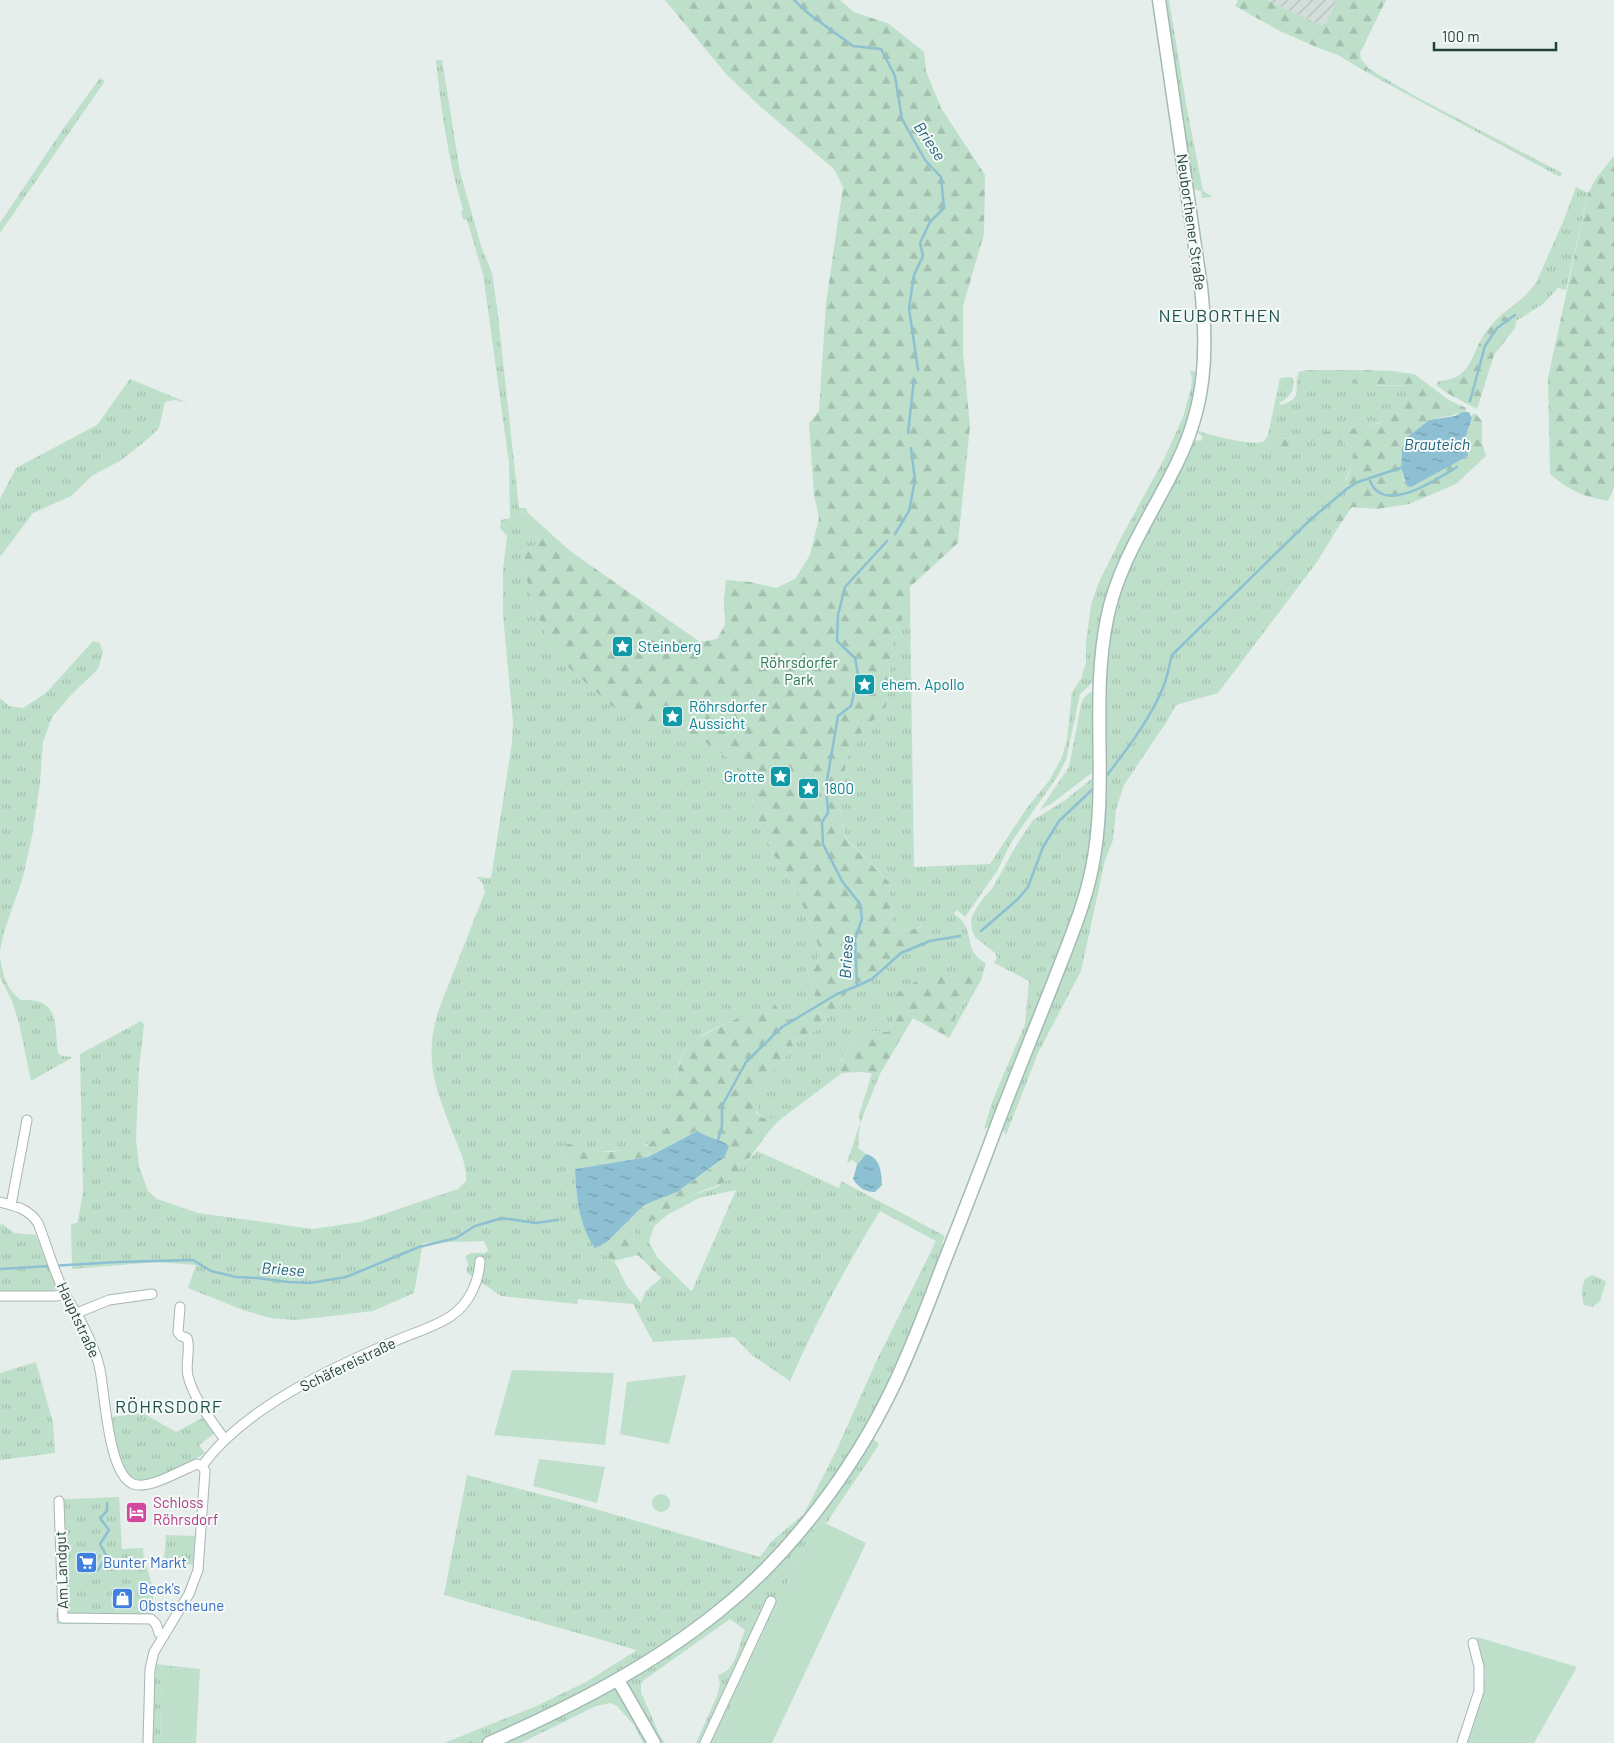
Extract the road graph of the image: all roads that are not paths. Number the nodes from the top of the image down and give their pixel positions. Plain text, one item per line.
1 (1159, 0) edge
2 (27, 1120) dead end
3 (0, 1202) edge
4 (11, 1205) junction
5 (480, 1261) dead end
6 (65, 1294) junction
7 (152, 1294) dead end
8 (0, 1296) edge
9 (180, 1307) dead end
10 (76, 1313) junction
11 (226, 1440) junction
12 (202, 1466) junction
13 (59, 1501) dead end
14 (770, 1601) dead end
15 (164, 1636) junction
16 (1473, 1643) dead end
17 (618, 1680) junction
18 (148, 1743) edge
19 (489, 1743) edge
20 (654, 1743) edge
21 (705, 1743) edge
22 (1462, 1743) edge

1 - 17 main road, Neuborthener Straße
2 - 4 street
3 - 4 street, Hauptstraße
4 - 6 street, Hauptstraße
5 - 11 street, Schäfereistraße
6 - 8 street
6 - 10 street, Hauptstraße
7 - 10 street
9 - 11 street
10 - 12 street, Hauptstraße
11 - 12 street, Schäfereistraße
12 - 15 street
13 - 15 street, Am Landgut
14 - 21 street
15 - 18 street
16 - 22 street
17 - 19 main road, Neuborthener Straße
17 - 20 main road

